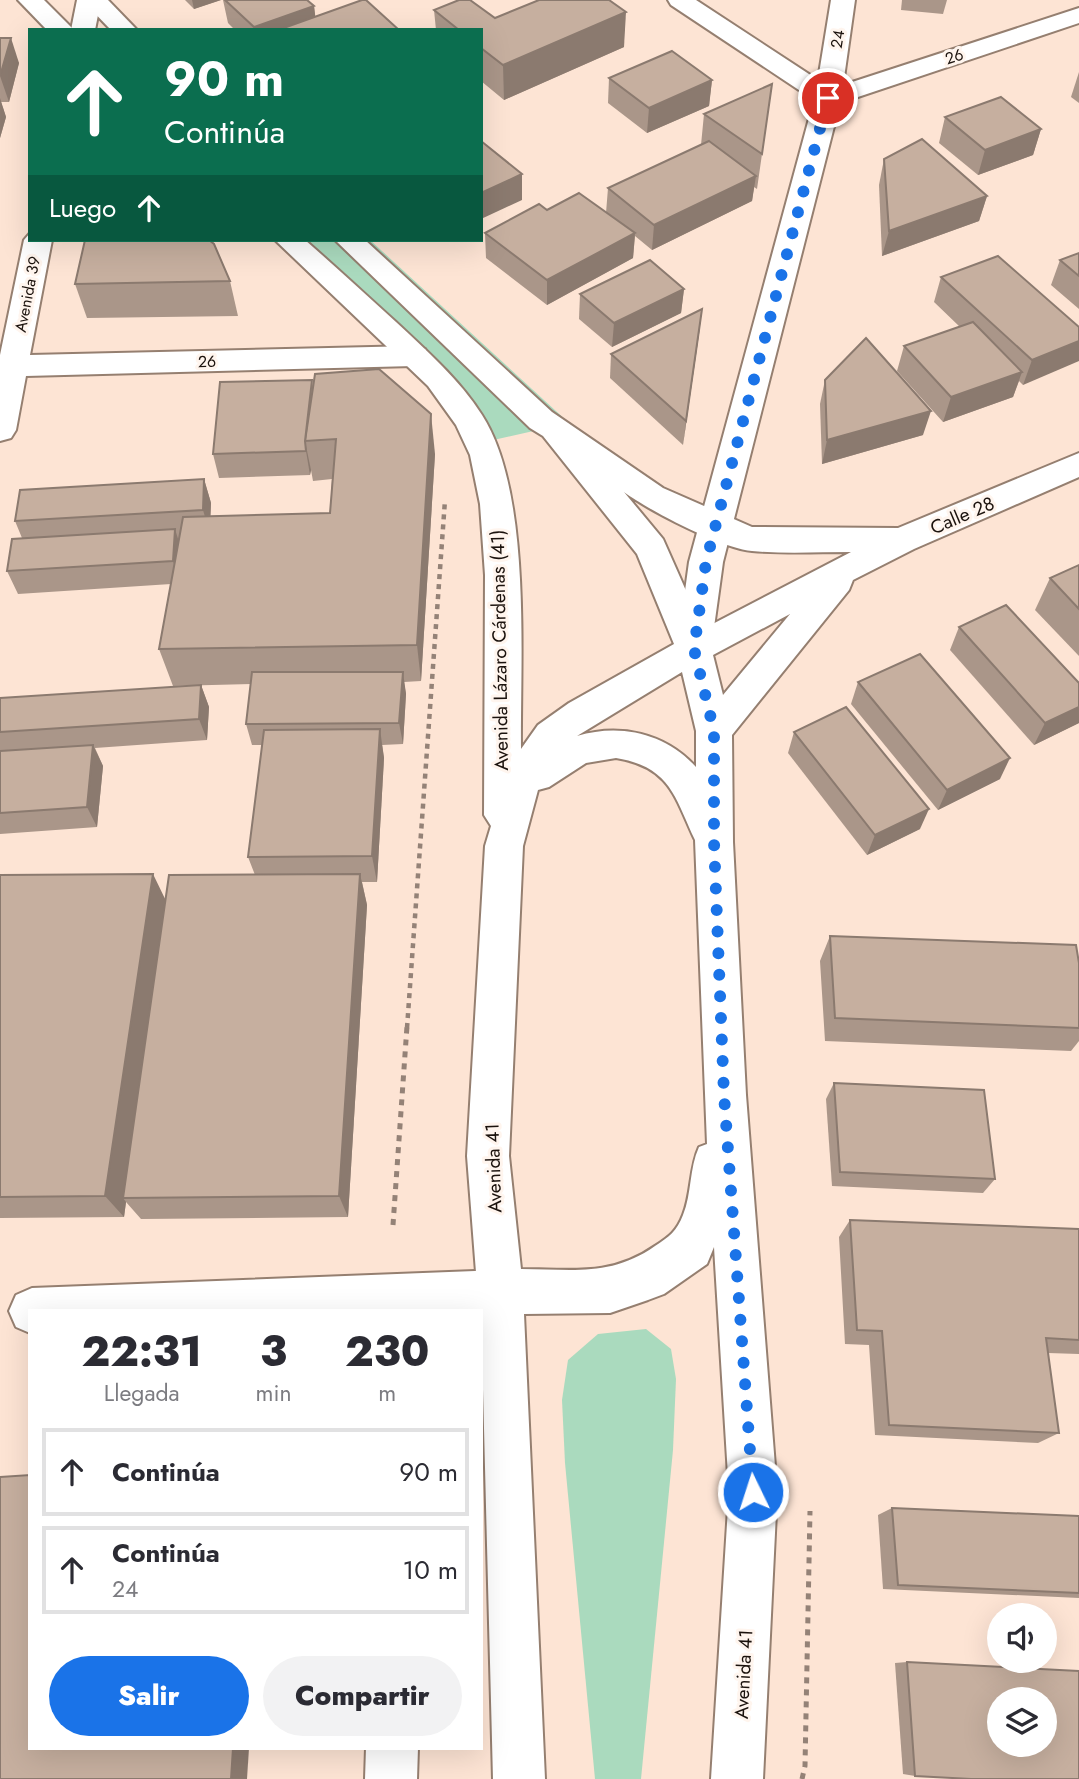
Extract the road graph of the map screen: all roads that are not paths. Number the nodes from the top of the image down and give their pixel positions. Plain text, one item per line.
1 (30, 0) edge
2 (91, 0) edge
3 (680, 0) edge
4 (843, 0) edge
5 (1079, 15) edge
6 (60, 28) edge
7 (84, 28) edge
8 (123, 28) edge
9 (828, 98) junction
10 (37, 242) edge
11 (291, 242) edge
12 (351, 242) edge
13 (414, 356) junction
14 (6, 366) edge
15 (0, 430) edge
16 (555, 430) junction
17 (1079, 464) edge
18 (716, 526) junction
19 (902, 540) junction
20 (846, 569) junction
21 (694, 649) junction
22 (714, 731) junction
23 (519, 792) junction
24 (714, 842) junction
25 (504, 846) junction
26 (724, 1095) junction
27 (501, 1292) junction
28 (80, 1309) edge
29 (28, 1311) edge
30 (0, 1312) edge
31 (483, 1338) edge
32 (393, 1750) edge
33 (391, 1779) edge
34 (519, 1779) edge
35 (737, 1779) edge

1 - 6 main road
2 - 7 main road
2 - 8 main road
3 - 9 main road
4 - 9 main road, 24
5 - 9 main road, 26
9 - 18 main road, 24
10 - 14 main road, Avenida 39
11 - 13 main road, Avenida Lázaro Cárdenas (41)
12 - 16 main road
13 - 14 main road, 26
13 - 25 main road, Avenida Lázaro Cárdenas (41)
14 - 15 main road, Avenida 39
16 - 18 main road
16 - 21 main road
17 - 19 main road, Calle 28
18 - 19 main road
18 - 21 main road, 24
19 - 20 main road, Calle 28
20 - 21 main road, Calle 28
20 - 22 main road, Calle 28
21 - 22 main road
21 - 23 main road, Avenida 41
22 - 24 main road, Avenida 41
23 - 24 main road
23 - 25 main road, Avenida 41
24 - 26 main road, Avenida 41
25 - 27 main road, Avenida 41
26 - 27 main road
26 - 35 main road, Avenida 41
27 - 28 main road
27 - 31 main road
27 - 34 main road, Avenida 41
29 - 30 main road
32 - 33 main road

